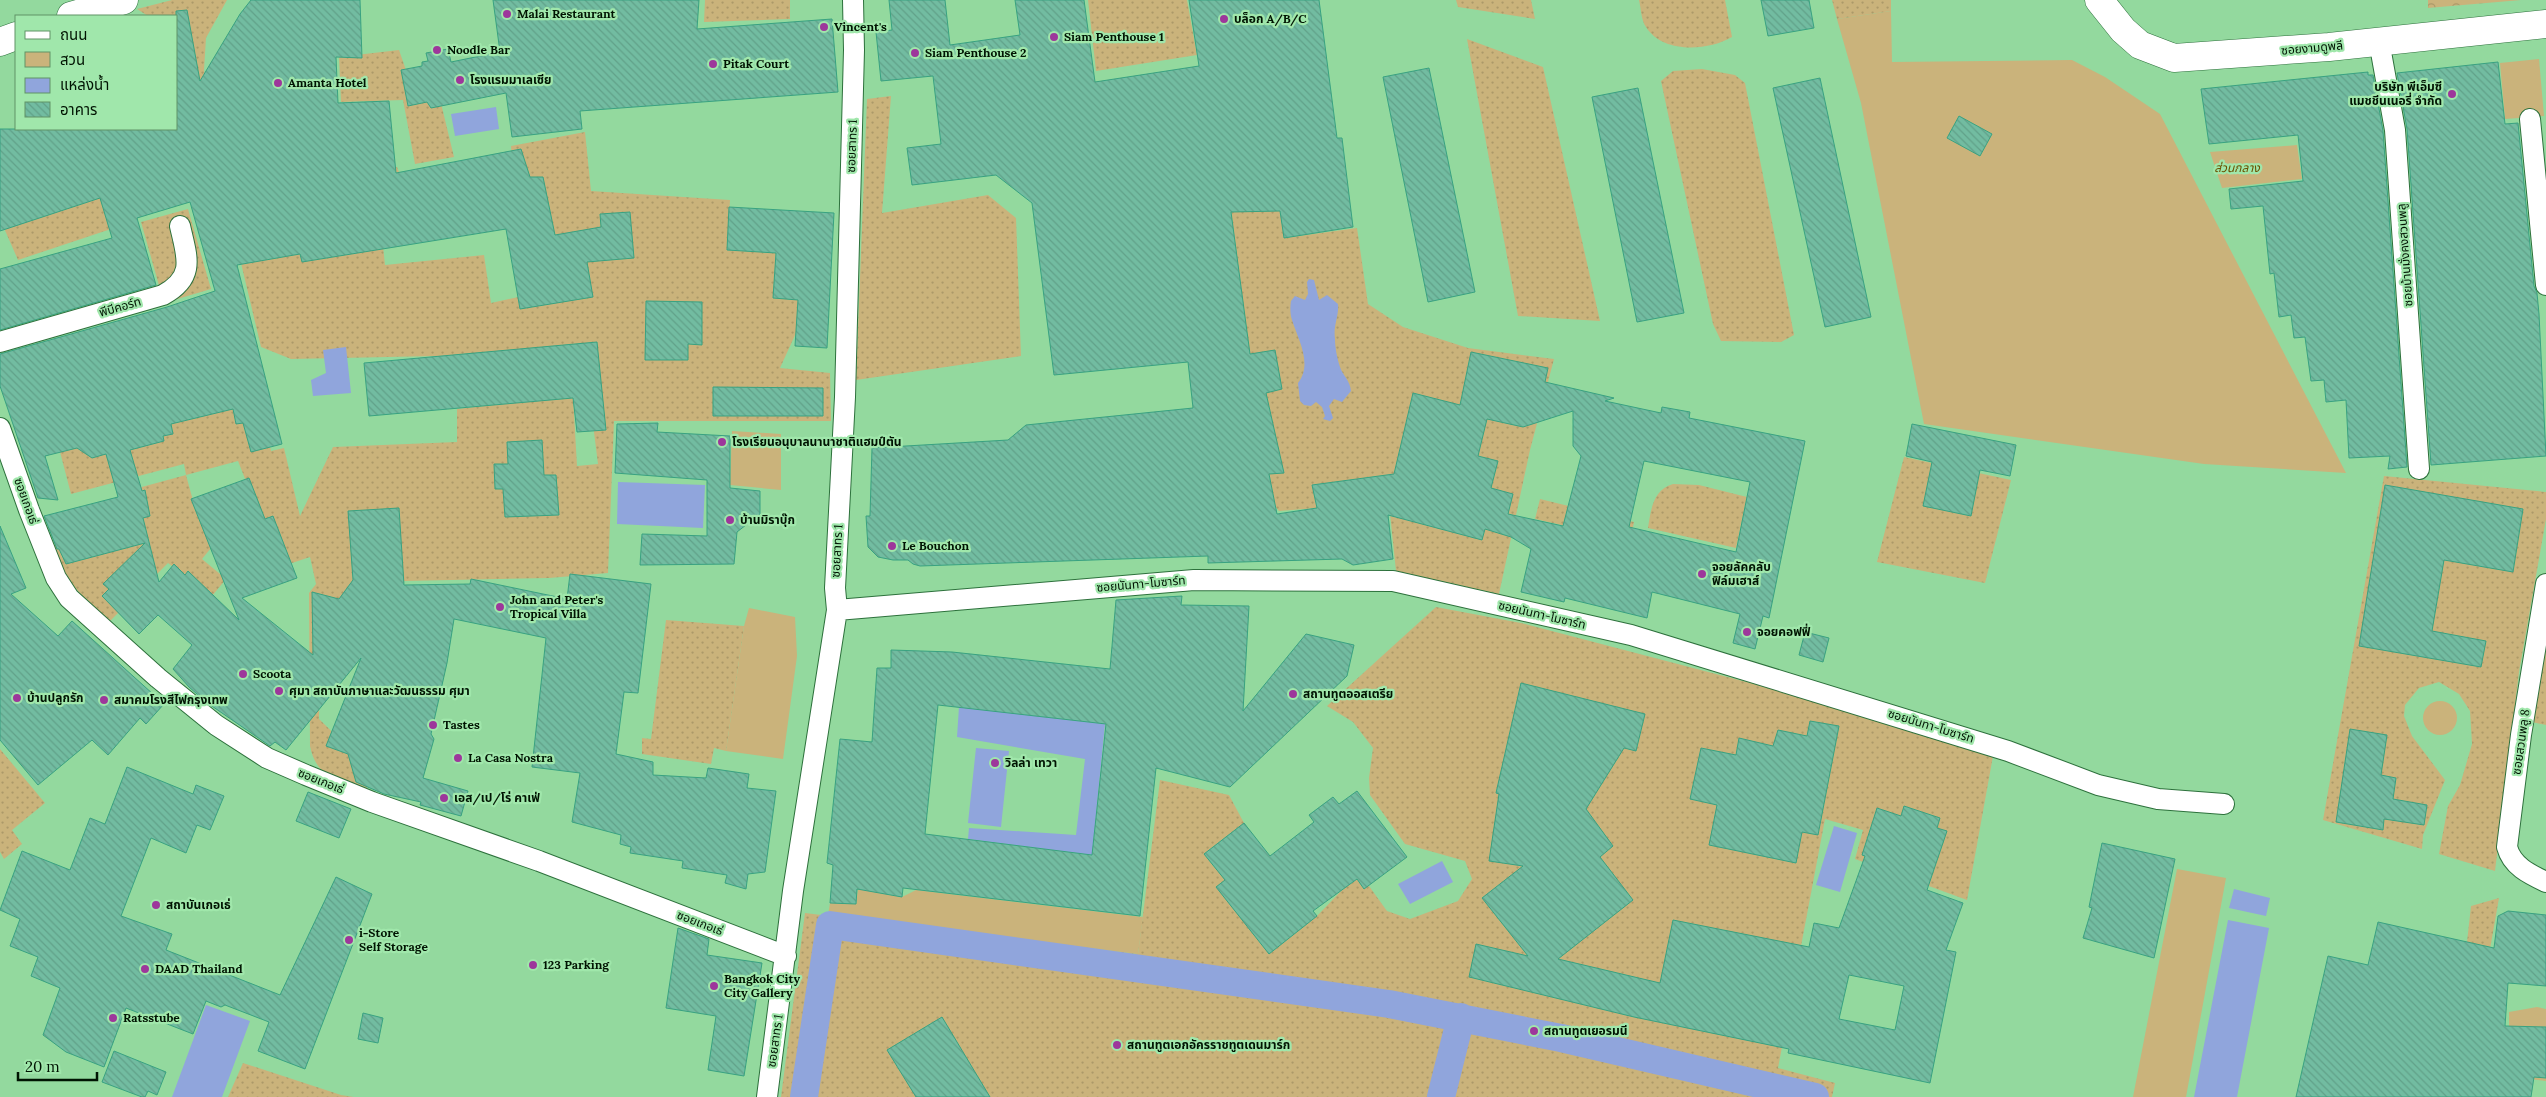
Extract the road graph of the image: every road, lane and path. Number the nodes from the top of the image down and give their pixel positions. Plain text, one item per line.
1 (124, 0) edge
2 (853, 0) edge
3 (2099, 0) edge
4 (74, 15) edge
5 (2546, 24) edge
6 (15, 36) edge
7 (2379, 41) junction
8 (0, 42) edge
9 (2530, 119) dead end
10 (180, 226) dead end
11 (2546, 286) edge
12 (0, 342) edge
13 (0, 428) edge
14 (2419, 469) dead end
15 (2546, 584) edge
16 (837, 610) junction
17 (2224, 804) dead end
18 (2546, 882) edge
19 (786, 956) junction
20 (767, 1097) edge

1 - 4 street
2 - 16 street, ซอยสาทร 1
3 - 7 street, ซอยงามดูพลี
5 - 7 street, ซอยงามดูพลี
6 - 8 street
7 - 14 street, ซอยบ้านมั่งคงสวนพลู
9 - 11 street
10 - 12 street, พีบีคอร์ท
13 - 19 street, ซอยเกอเธ่
15 - 18 street, ซอยสวนพลู 8
16 - 17 street, ซอยนันทา-โมซาร์ท
16 - 19 street, ซอยสาทร 1
19 - 20 street, ซอยสาทร 1

